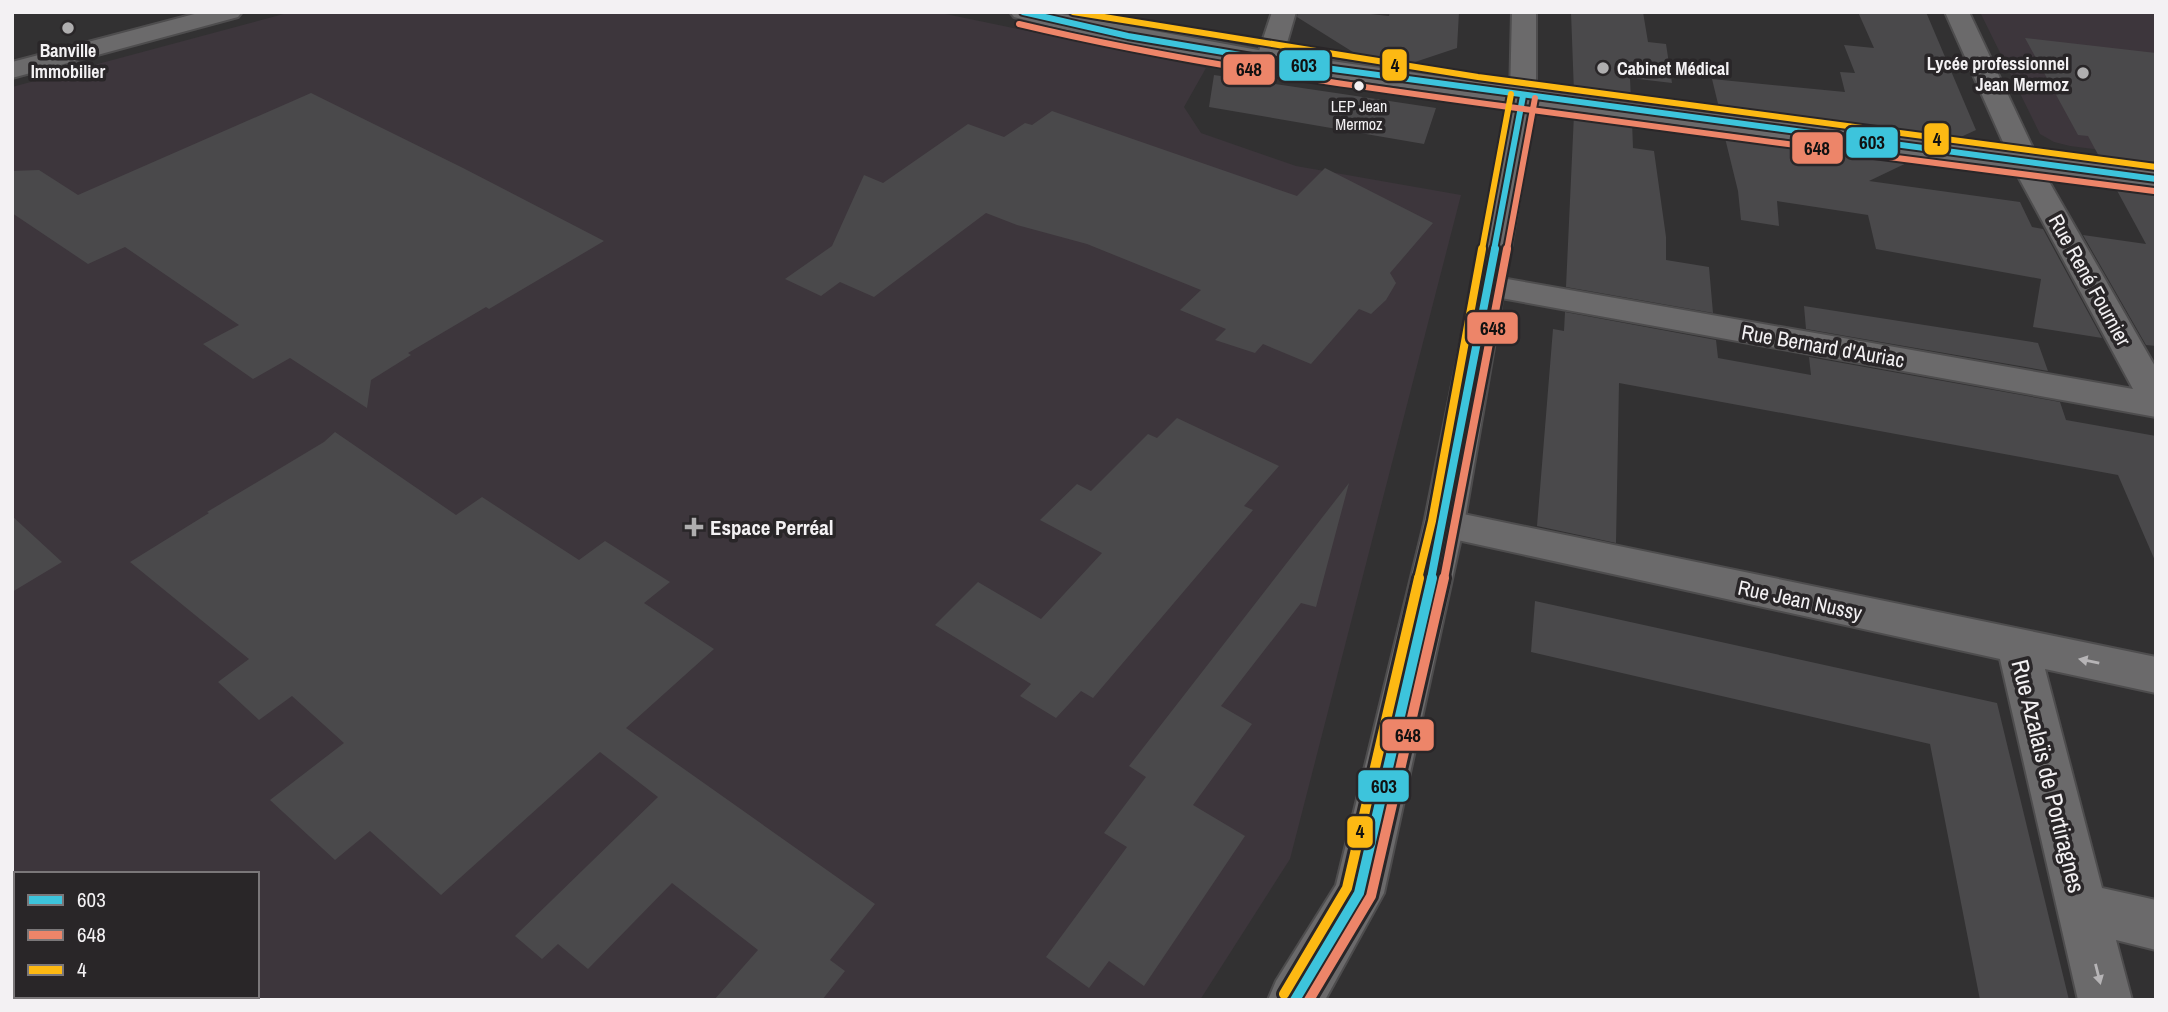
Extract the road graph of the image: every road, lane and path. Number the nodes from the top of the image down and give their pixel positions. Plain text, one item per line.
1 (230, 12) edge
2 (1022, 12) edge
3 (1284, 12) edge
4 (1524, 12) edge
5 (1956, 12) edge
6 (1269, 60) junction
7 (12, 71) edge
8 (1522, 96) junction
9 (2025, 162) junction
10 (2156, 178) edge
11 (1490, 286) junction
12 (2156, 399) edge
13 (2156, 405) edge
14 (1444, 524) junction
15 (2018, 646) junction
16 (2156, 675) edge
17 (2081, 907) junction
18 (2156, 925) edge
19 (1295, 1000) edge
20 (2105, 1000) edge

1 - 7 street
2 - 6 street
3 - 6 street
4 - 8 street
5 - 9 street, Rue René Fournier
6 - 8 street
8 - 9 street
8 - 11 street
9 - 10 street
9 - 12 street, Rue René Fournier
11 - 13 street, Rue Bernard d'Auriac
11 - 14 street
14 - 15 street, Rue Jean Nussy
14 - 19 street
16 -> 15 street, Rue Jean Nussy
15 - 17 street, Rue Azalaïs de Portiragnes
17 - 18 street, Rue Azalaïs de Portiragnes
17 -> 20 street, Rue Azalaïs de Portiragnes

